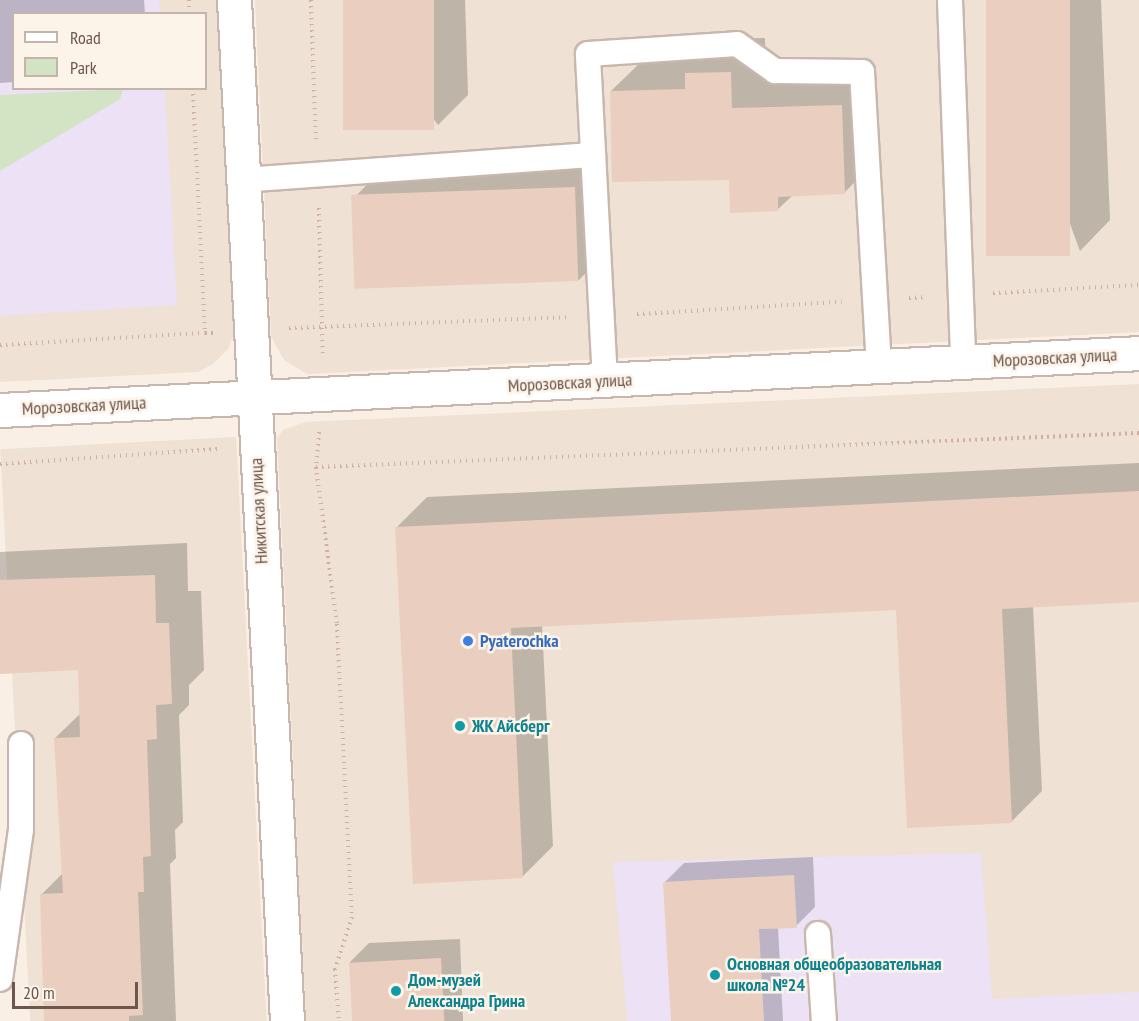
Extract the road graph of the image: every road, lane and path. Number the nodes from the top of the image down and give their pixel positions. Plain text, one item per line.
1 (234, 0) edge
2 (950, 0) edge
3 (193, 90) edge
4 (593, 155) junction
5 (242, 180) junction
6 (1139, 285) edge
7 (960, 295) junction
8 (875, 300) junction
9 (601, 316) junction
10 (324, 326) junction
11 (283, 329) dead end
12 (205, 333) junction
13 (221, 333) dead end
14 (0, 345) edge
15 (1139, 353) edge
16 (322, 361) dead end
17 (963, 362) junction
18 (879, 367) junction
19 (604, 381) junction
20 (253, 399) junction
21 (0, 410) edge
22 (319, 423) dead end
23 (1139, 433) edge
24 (226, 448) dead end
25 (0, 464) edge
26 (316, 467) junction
27 (21, 744) dead end
28 (818, 934) dead end
29 (0, 979) edge
30 (287, 1021) edge
31 (339, 1021) edge
32 (824, 1021) edge

1 - 5 street, Никитская улица
2 - 7 lane
3 - 12 path
4 - 5 lane
4 - 8 lane
4 - 9 lane
5 - 20 street, Никитская улица
6 - 7 path
7 - 8 path
7 - 17 lane
8 - 9 path
8 - 18 lane
9 - 10 path
9 - 19 lane
10 - 11 path
10 - 16 path
12 - 13 path
12 - 14 path
15 - 17 street, Морозовская улица
17 - 18 street, Морозовская улица
18 - 19 street, Морозовская улица
19 - 20 street, Морозовская улица
20 - 21 street, Морозовская улица
20 - 30 street, Никитская улица
22 - 26 path
23 - 26 path
24 - 25 path
26 - 31 path
27 - 29 lane
28 - 32 lane

